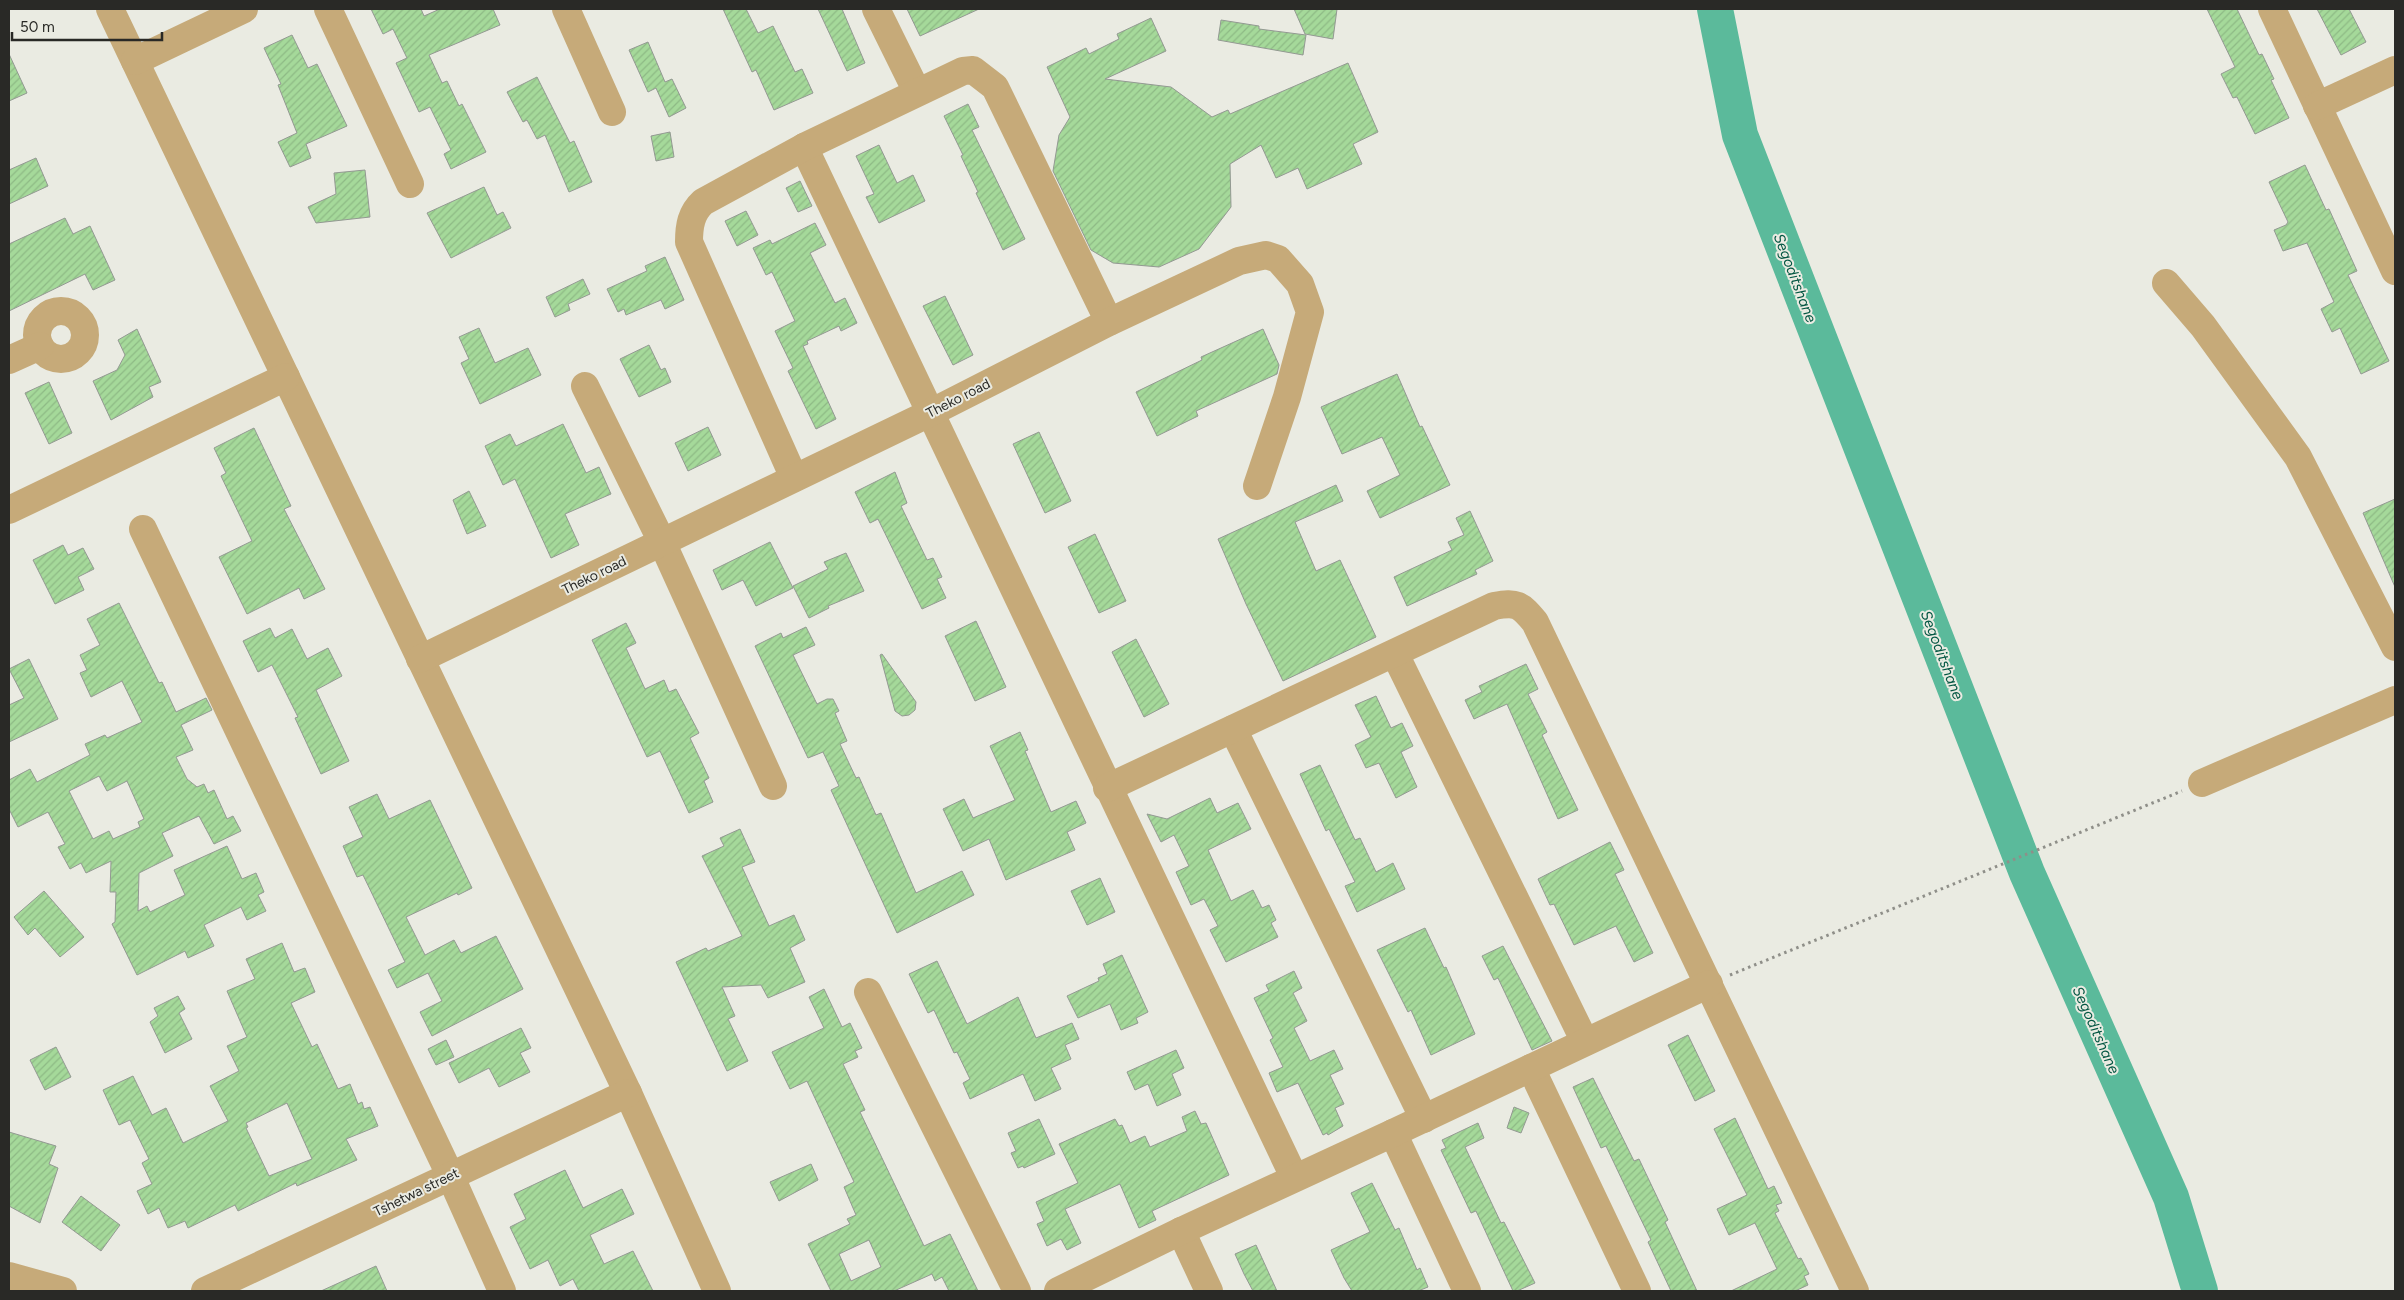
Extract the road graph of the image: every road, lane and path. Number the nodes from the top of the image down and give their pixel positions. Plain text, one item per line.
1 (110, 9) edge
2 (244, 9) edge
3 (328, 9) edge
4 (566, 9) edge
5 (876, 9) edge
6 (2272, 9) edge
7 (135, 61) junction
8 (2395, 70) edge
9 (917, 92) junction
10 (2317, 106) junction
11 (612, 112) dead end
12 (804, 148) junction
13 (410, 184) dead end
14 (2395, 270) edge
15 (2166, 283) dead end
16 (1109, 322) junction
17 (40, 346) dead end
18 (9, 360) edge
19 (286, 377) junction
20 (585, 386) dead end
21 (930, 413) junction
22 (794, 478) junction
23 (1257, 486) dead end
24 (9, 510) edge
25 (143, 529) dead end
26 (662, 542) junction
27 (2395, 647) edge
28 (1395, 654) junction
29 (420, 659) junction
30 (2395, 700) edge
31 (1234, 729) junction
32 (2202, 783) joint
33 (773, 786) dead end
34 (1108, 788) junction
35 (1709, 984) junction
36 (868, 992) dead end
37 (1585, 1042) junction
38 (1532, 1068) junction
39 (628, 1093) junction
40 (1424, 1119) junction
41 (1394, 1133) junction
42 (450, 1175) junction
43 (1294, 1177) junction
44 (1181, 1231) junction
45 (9, 1276) edge
46 (63, 1291) edge
47 (205, 1291) edge
48 (502, 1291) edge
49 (717, 1291) edge
50 (1017, 1291) edge
51 (1058, 1291) edge
52 (1209, 1291) edge
53 (1467, 1291) edge
54 (1637, 1291) edge
55 (1855, 1291) edge

1 - 7 street
2 - 7 street
3 - 13 street
4 - 11 street
5 - 9 street
6 - 10 street
7 - 19 street
8 - 10 street
9 - 12 street
9 - 16 street
10 - 14 street
12 - 21 street
12 - 22 street
15 - 27 street
16 - 21 street, Theko road
16 - 23 street, Theko road
17 - 18 street
19 - 24 street
19 - 29 street
20 - 26 street
21 - 22 street, Theko road
21 - 34 street
22 - 26 street, Theko road
25 - 42 street
26 - 29 street, Theko road
26 - 33 street
28 - 31 street
28 - 35 street
28 - 37 street
29 - 39 street
30 - 32 street
31 - 34 street
31 - 40 street
32 - 35 path
34 - 43 street
35 - 37 street
35 - 55 street
36 - 50 street
37 - 38 street
38 - 40 street
38 - 54 street
39 - 42 street, Tshetwa street
39 - 49 street
40 - 41 street
41 - 43 street
41 - 53 street
42 - 47 street, Tshetwa street
42 - 48 street
43 - 44 street
44 - 51 street
44 - 52 street
45 - 46 street

